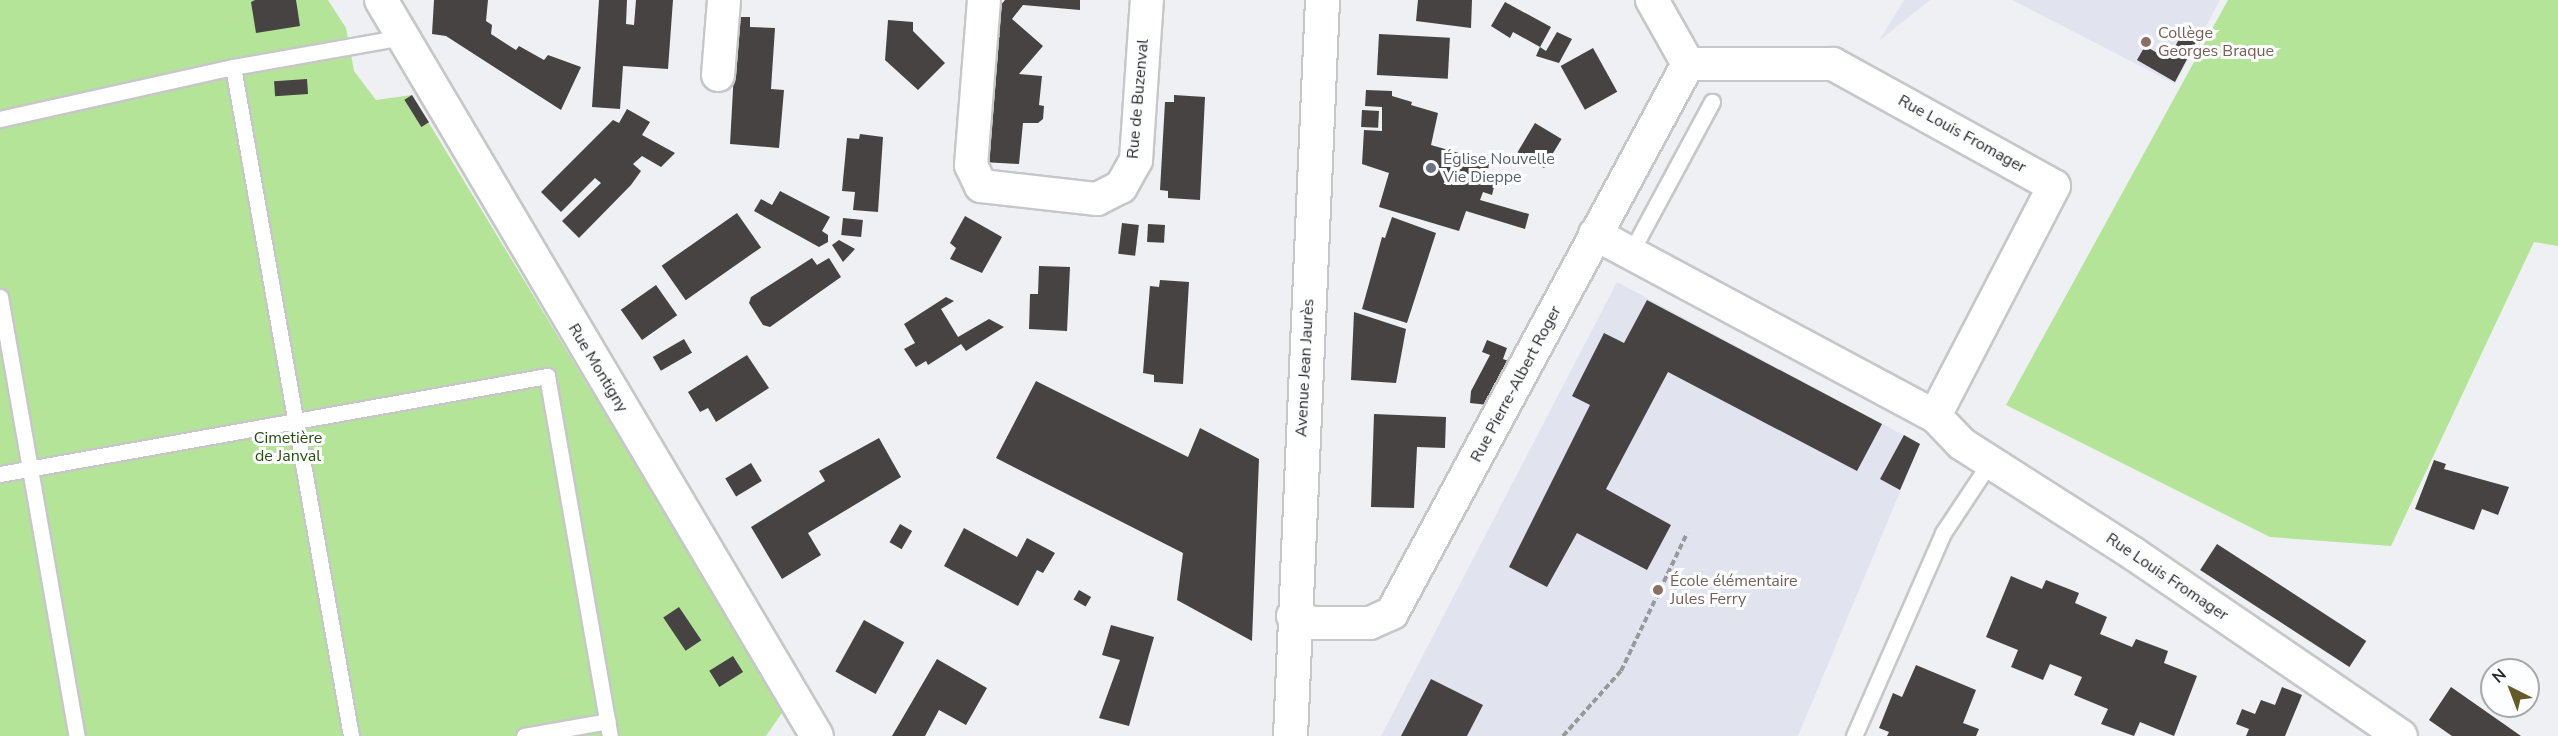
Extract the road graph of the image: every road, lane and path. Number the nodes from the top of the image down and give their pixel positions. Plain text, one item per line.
1 (724, 0) edge
2 (984, 0) edge
3 (1147, 0) edge
4 (1322, 0) edge
5 (1652, 0) edge
6 (392, 13) edge
7 (1688, 64) junction
8 (233, 67) junction
9 (718, 75) dead end
10 (1712, 102) dead end
11 (0, 119) edge
12 (1595, 234) junction
13 (1630, 254) junction
14 (0, 297) edge
15 (1935, 416) junction
16 (296, 421) junction
17 (1990, 462) junction
18 (31, 468) junction
19 (0, 474) edge
20 (1687, 533) dead end
21 (1293, 616) junction
22 (609, 729) edge
23 (77, 736) edge
24 (351, 736) edge
25 (524, 736) edge
26 (817, 736) edge
27 (1290, 736) edge
28 (1563, 736) edge
29 (1854, 736) edge
30 (2401, 736) edge

1 - 9 street
2 - 3 street, Rue de Buzenval
4 - 21 street, Avenue Jean Jaurès
5 - 7 street
6 - 8 lane
6 - 26 street, Rue Montigny
7 - 12 street, Rue Pierre-Albert Roger
7 - 15 street, Rue Louis Fromager
8 - 11 lane
8 - 16 lane
10 - 13 lane
12 - 13 street, Rue Louis Fromager
12 - 21 street, Rue Pierre-Albert Roger
13 - 15 street, Rue Louis Fromager
14 - 18 lane
15 - 17 street, Rue Louis Fromager
16 - 18 lane
16 - 22 lane
16 - 24 lane
17 - 29 lane
17 - 30 street, Rue Louis Fromager
18 - 19 lane
18 - 23 lane
20 - 28 path
21 - 27 street, Avenue Jean Jaurès
22 - 25 lane

